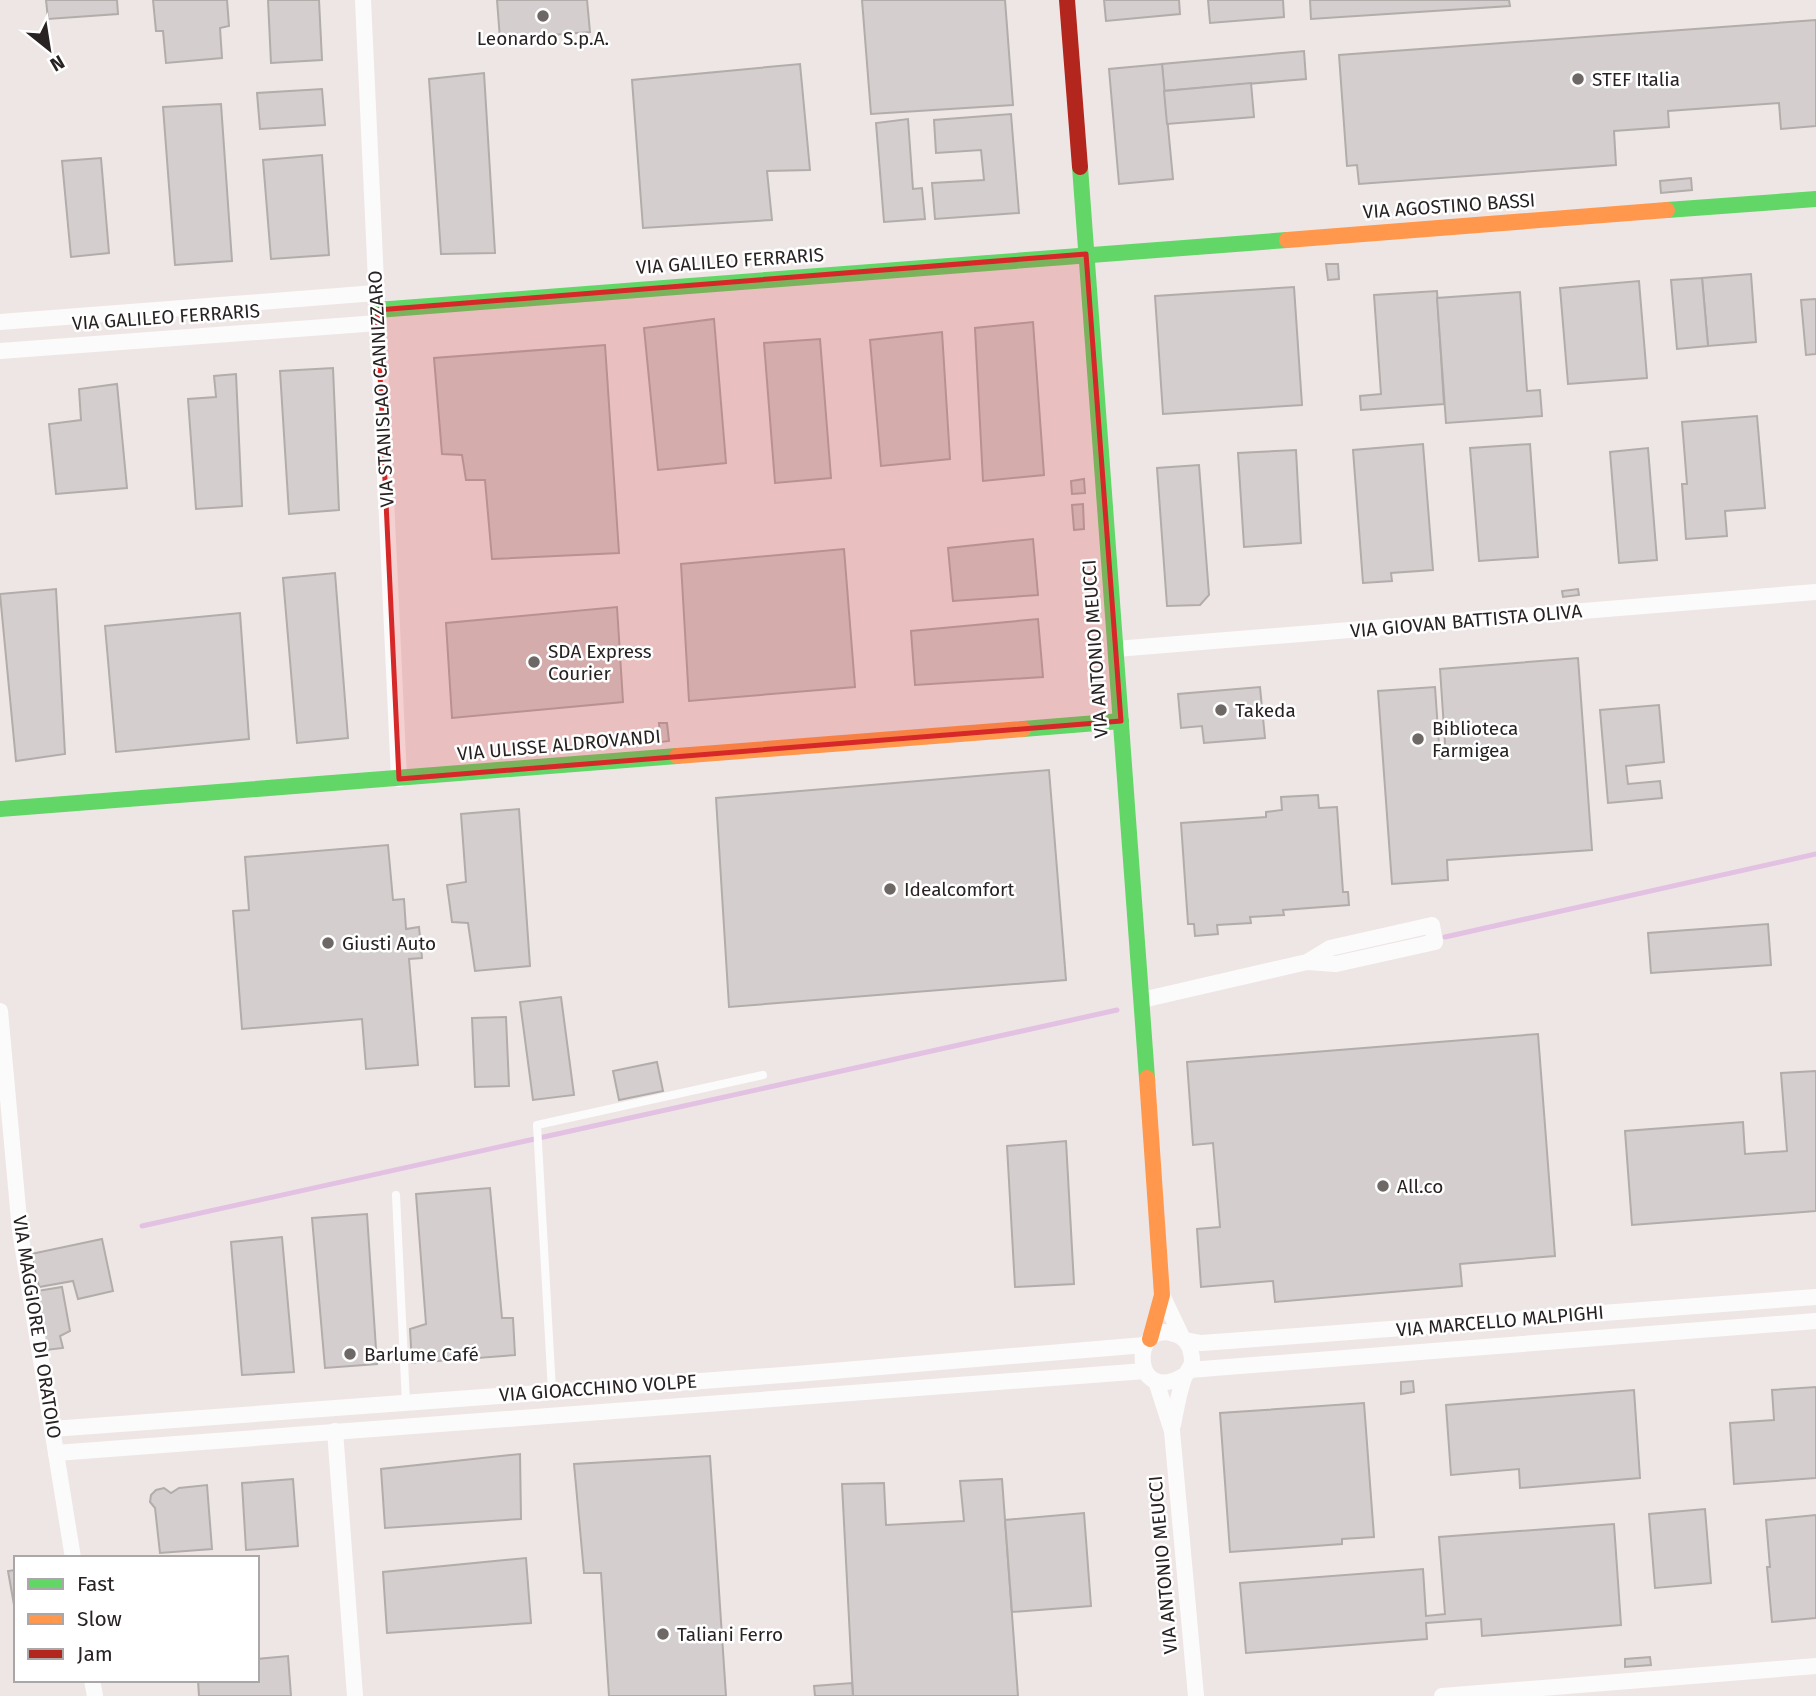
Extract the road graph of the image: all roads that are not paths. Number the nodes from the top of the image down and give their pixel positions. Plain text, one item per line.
1 (363, 0) edge
2 (1067, 0) edge
3 (1816, 199) edge
4 (1086, 254) junction
5 (376, 293) junction
6 (377, 317) junction
7 (0, 322) edge
8 (0, 351) edge
9 (1816, 592) edge
10 (1116, 649) junction
11 (1121, 721) junction
12 (398, 779) junction
13 (0, 809) edge
14 (1307, 962) junction
15 (1142, 1000) junction
16 (0, 1011) edge
17 (763, 1075) dead end
18 (396, 1195) dead end
19 (1161, 1295) junction
20 (1816, 1297) edge
21 (1816, 1321) edge
22 (1183, 1339) junction
23 (1148, 1342) junction
24 (1187, 1372) junction
25 (1150, 1376) junction
26 (552, 1391) junction
27 (406, 1403) junction
28 (52, 1429) junction
29 (335, 1431) junction
30 (1171, 1431) junction
31 (56, 1453) junction
32 (73, 1556) edge
33 (1816, 1666) edge
34 (355, 1696) edge
35 (1196, 1696) edge
36 (1442, 1696) edge

1 - 5 street, VIA STANISLAO CANNIZZARO
2 - 4 street, VIA ANTONIO MEUCCI
3 - 4 street, VIA AGOSTINO BASSI
4 - 6 street, VIA GALILEO FERRARIS
4 - 10 street, VIA ANTONIO MEUCCI
5 - 6 street, VIA STANISLAO CANNIZZARO
5 - 7 street, VIA GALILEO FERRARIS
6 - 8 street, VIA GALILEO FERRARIS
6 - 12 street, VIA STANISLAO CANNIZZARO
9 - 10 street, VIA GIOVAN BATTISTA OLIVA
10 - 11 street, VIA ANTONIO MEUCCI
11 - 12 street, VIA ULISSE ALDROVANDI
11 - 15 street, VIA ANTONIO MEUCCI
12 - 13 street, VIA ULISSE ALDROVANDI
14 - 14 street
14 - 15 street
15 - 19 street, VIA ANTONIO MEUCCI
16 - 28 street, VIA MAGGIORE DI ORATOIO
17 - 26 lane
18 - 27 lane
19 - 22 street, VIA ANTONIO MEUCCI
19 - 23 street, VIA ANTONIO MEUCCI
20 - 22 street, VIA MARCELLO MALPIGHI
21 - 24 street, VIA MARCELLO MALPIGHI
22 - 23 street
22 - 24 street, VIA ANTONIO MEUCCI
23 - 25 street, VIA ANTONIO MEUCCI
23 - 26 street, VIA GIOACCHINO VOLPE
24 - 25 street
24 - 30 street, VIA ANTONIO MEUCCI
25 - 29 street, VIA GIOACCHINO VOLPE
25 - 30 street, VIA ANTONIO MEUCCI
26 - 27 street, VIA GIOACCHINO VOLPE
27 - 28 street, VIA GIOACCHINO VOLPE
28 - 31 street, VIA MAGGIORE DI ORATOIO
29 - 31 street, VIA GIOACCHINO VOLPE
29 - 34 street
30 - 35 street, VIA ANTONIO MEUCCI
31 - 32 street, VIA MAGGIORE DI ORATOIO
33 - 36 street

